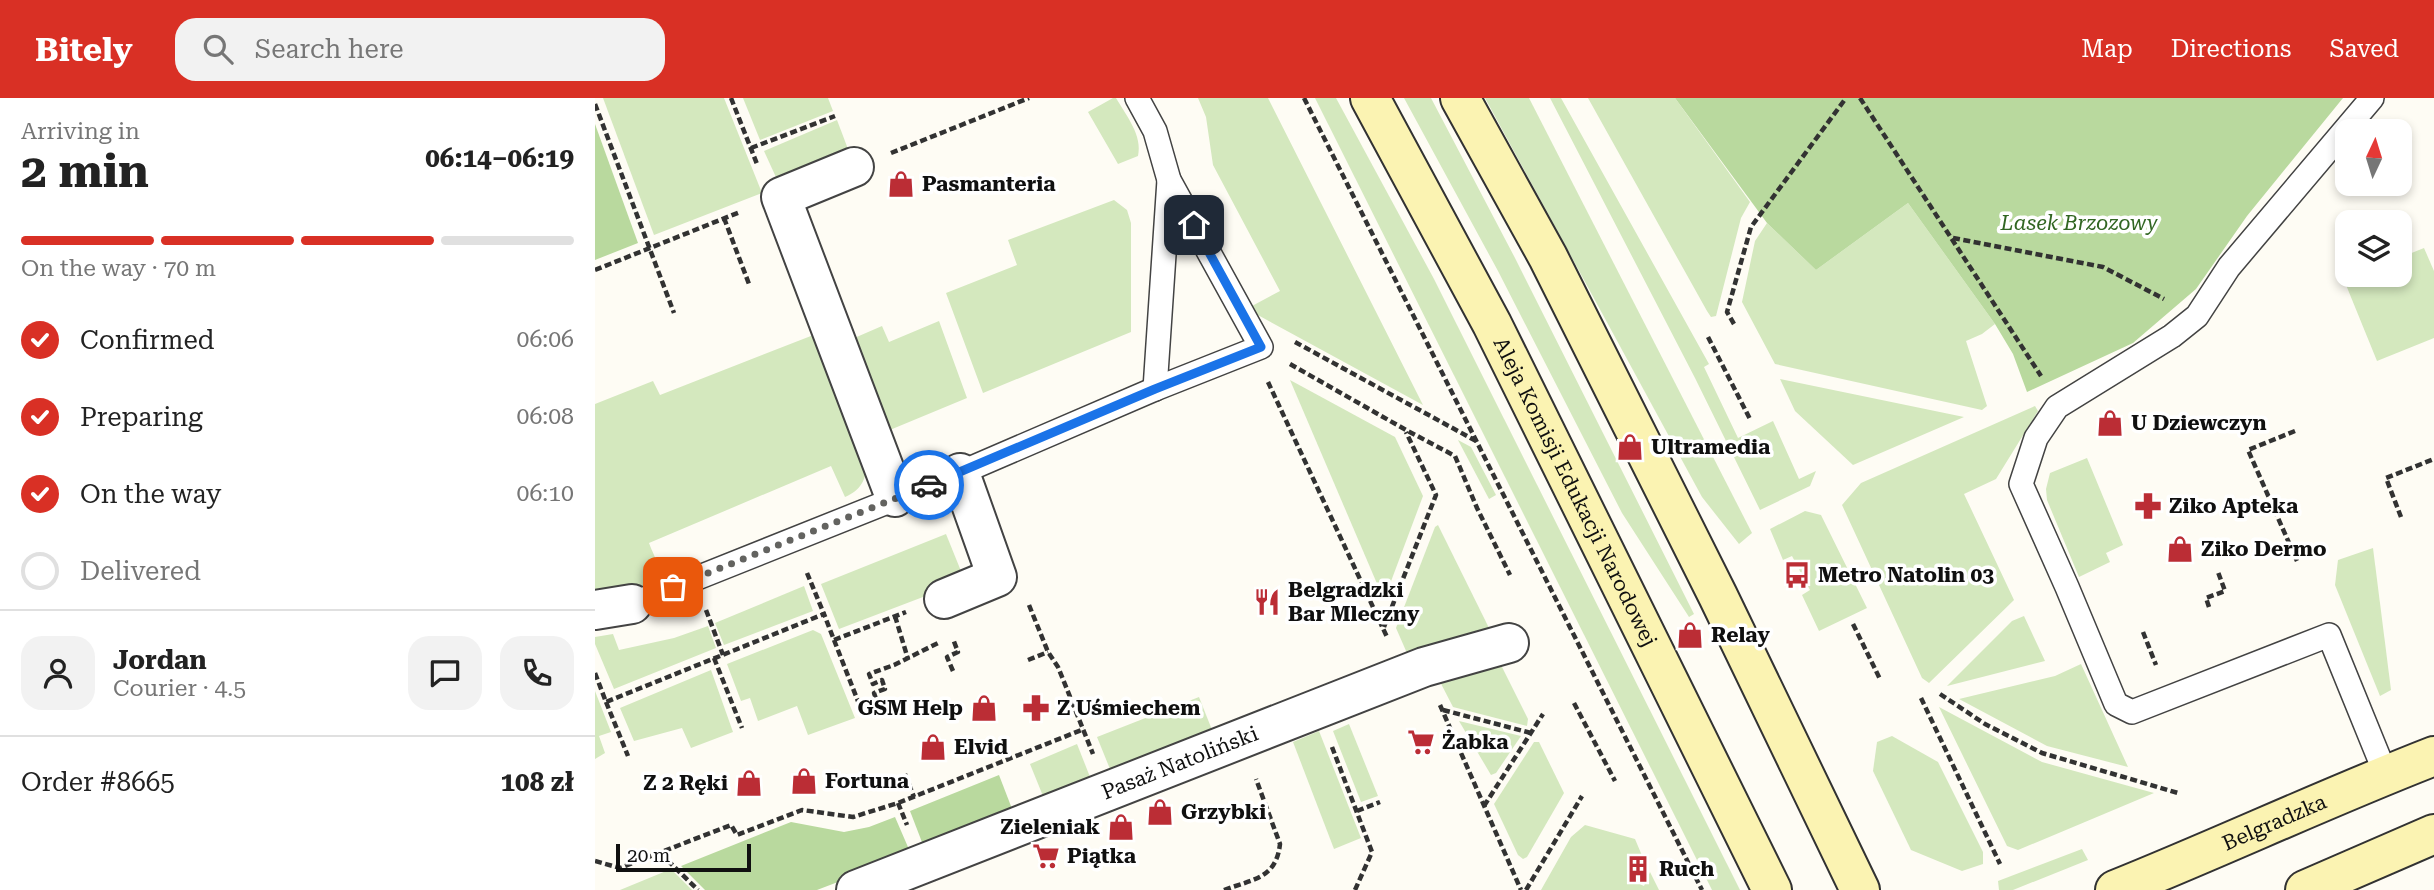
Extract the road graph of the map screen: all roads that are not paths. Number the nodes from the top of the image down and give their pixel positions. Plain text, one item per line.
1 (1137, 98) edge
2 (1370, 98) edge
3 (1460, 98) edge
4 (2372, 98) edge
5 (854, 167) dead end
6 (1169, 180) junction
7 (1155, 389) junction
8 (960, 473) junction
9 (895, 497) junction
10 (944, 599) road end
11 (632, 604) joint
12 (595, 610) edge
13 (1509, 643) dead end
14 (2434, 756) edge
15 (2386, 775) junction
16 (2434, 834) edge
17 (856, 890) edge
18 (1772, 890) edge
19 (1860, 890) edge
20 (2115, 890) edge
21 (2305, 890) edge

1 - 6 lane
2 - 18 street, Aleja Komisji Edukacji Narodowej
3 - 19 street
4 - 15 lane
5 - 9 street
6 - 7 lane
6 - 7 lane
7 - 8 lane
8 - 9 lane
8 - 10 street
9 - 11 lane
11 - 12 street
13 - 17 street, Pasaż Natoliński
14 - 15 street, Belgradzka
15 - 20 street, Belgradzka
16 - 21 street

